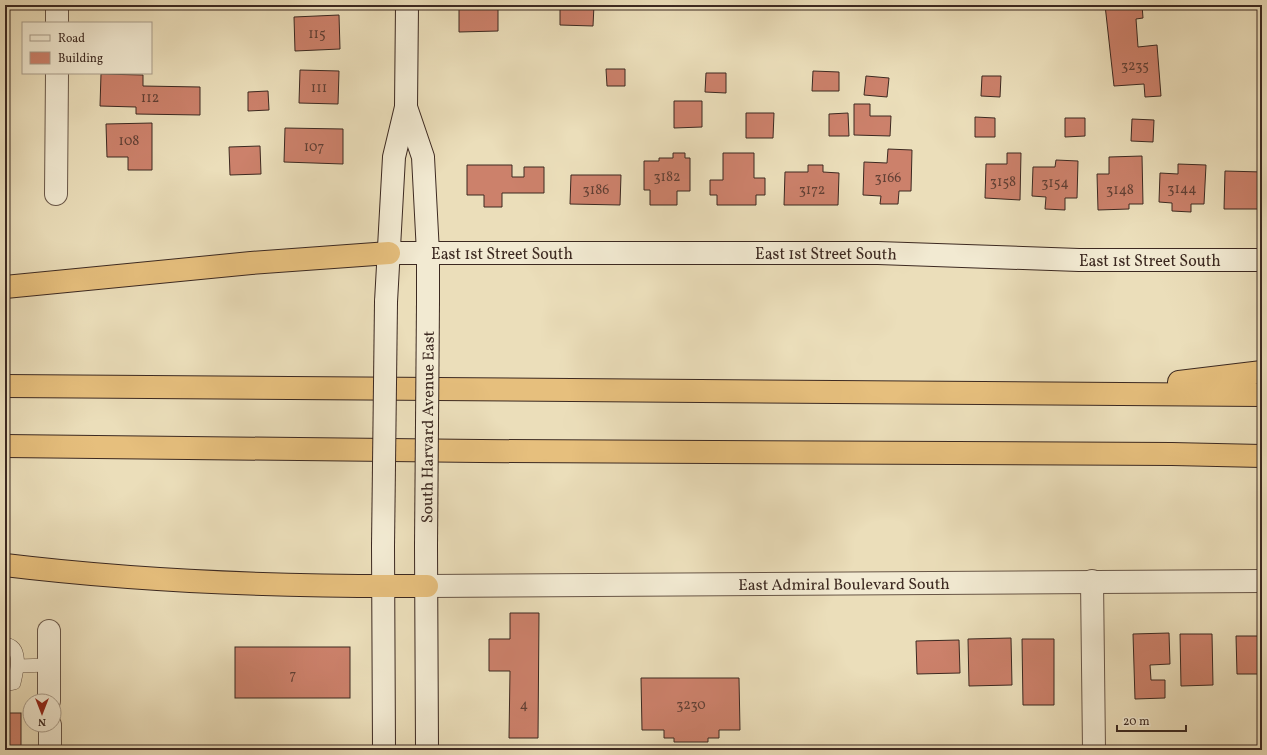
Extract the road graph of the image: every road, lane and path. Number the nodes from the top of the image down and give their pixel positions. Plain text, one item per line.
1 (57, 5) edge
2 (407, 5) edge
3 (57, 22) edge
4 (57, 74) edge
5 (406, 107) junction
6 (56, 194) dead end
7 (389, 253) junction
8 (428, 253) junction
9 (1262, 260) edge
10 (5, 287) edge
11 (1262, 372) edge
12 (5, 386) edge
13 (1089, 393) junction
14 (1262, 395) edge
15 (5, 446) edge
16 (1262, 456) edge
17 (5, 565) edge
18 (1092, 581) junction
19 (1262, 581) edge
20 (384, 586) junction
21 (427, 586) junction
22 (49, 631) dead end
23 (5, 644) edge
24 (49, 665) junction
25 (18, 666) junction
26 (5, 685) edge
27 (49, 693) edge
28 (50, 733) edge
29 (50, 750) edge
30 (384, 750) edge
31 (427, 750) edge
32 (1094, 750) edge

1 - 3 main road
2 - 5 main road, South Harvard Avenue East
4 - 6 main road
5 - 7 main road, South Harvard Avenue East
5 - 8 main road, South Harvard Avenue East
7 - 8 main road, East 1st Street South
7 - 10 highway
7 - 20 main road, South Harvard Avenue East, bridge
8 - 9 main road, East 1st Street South
8 - 21 main road, South Harvard Avenue East, bridge
11 - 13 highway
12 - 13 highway
13 - 14 highway
15 - 16 highway
17 - 20 highway
18 - 19 main road, East Admiral Boulevard South
18 - 21 main road, East Admiral Boulevard South
18 - 32 main road
20 - 21 highway
20 - 30 main road, South Harvard Avenue East
21 - 31 main road, South Harvard Avenue East
22 - 24 main road
23 - 25 lane
24 - 25 lane
24 - 27 main road
25 - 26 lane
28 - 29 main road

